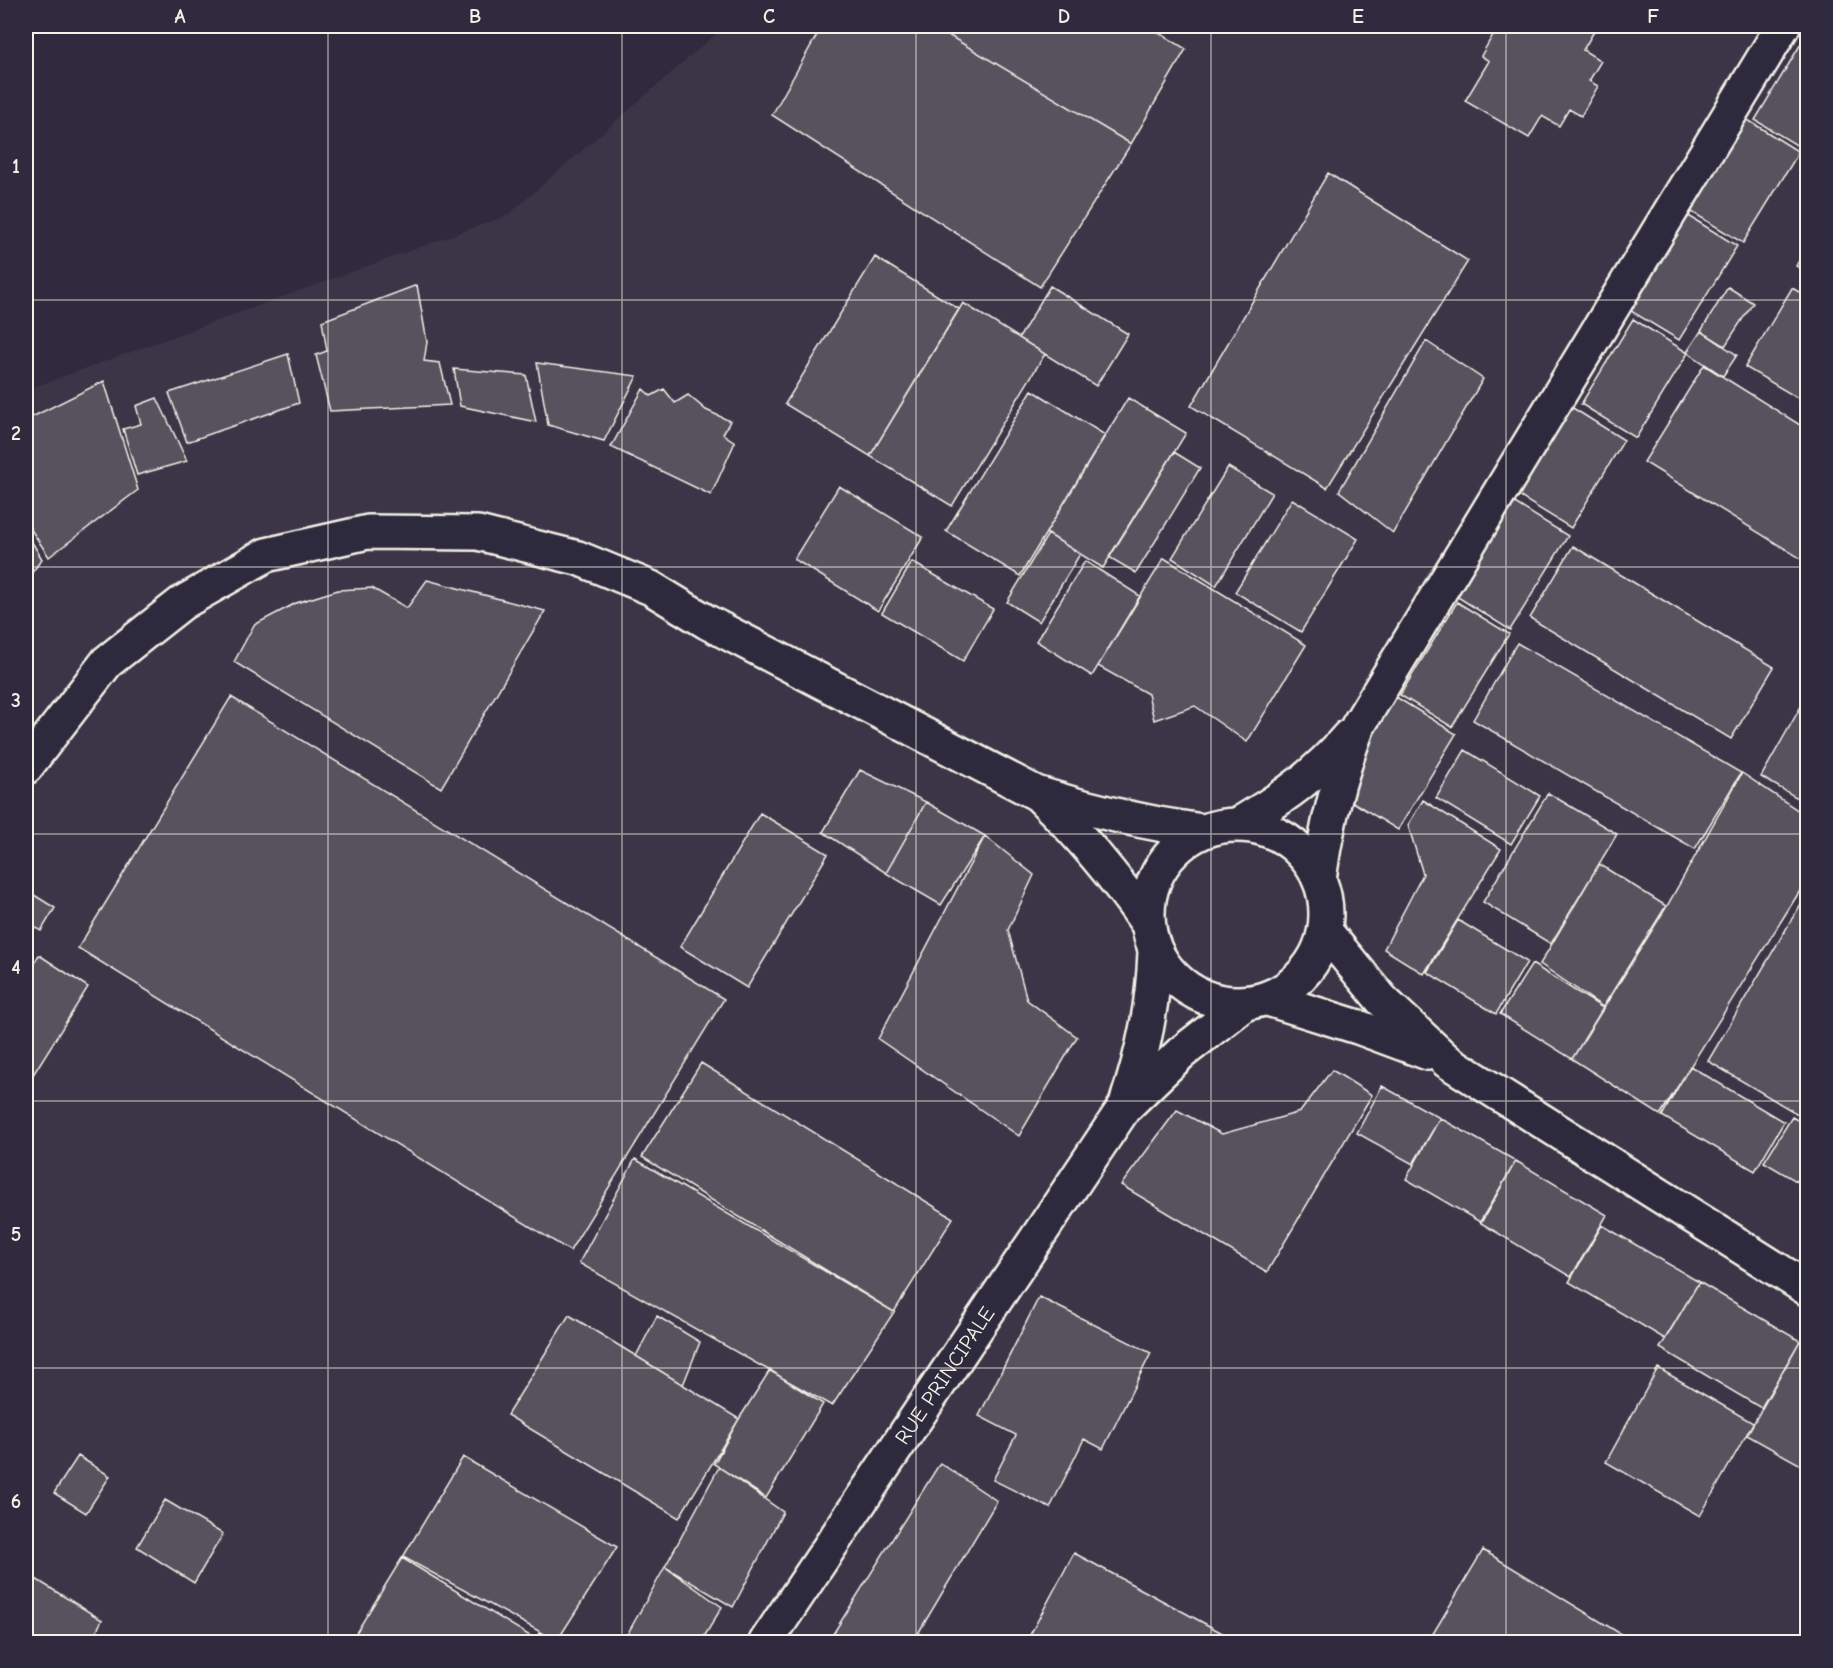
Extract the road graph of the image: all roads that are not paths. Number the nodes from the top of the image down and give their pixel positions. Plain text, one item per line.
1 (1783, 26) edge
2 (1358, 726) junction
3 (26, 767) edge
4 (1036, 793) junction
5 (1239, 824) junction
6 (1202, 831) junction
7 (1319, 879) junction
8 (1325, 931) junction
9 (1151, 938) junction
10 (1256, 1002) junction
11 (1447, 1061) junction
12 (1124, 1108) junction
13 (1808, 1289) edge
14 (766, 1642) edge

1 - 2 street
2 - 5 street
2 - 7 street
3 - 4 street
4 - 6 street
4 - 9 street
5 - 6 street
5 - 7 street
6 - 9 street
7 - 8 street
8 - 10 street
8 - 11 street
9 - 10 street
9 - 12 street, RUE PRINCIPALE
10 - 11 street
10 - 12 street, RUE PRINCIPALE
11 - 13 street
12 - 14 street, RUE PRINCIPALE

